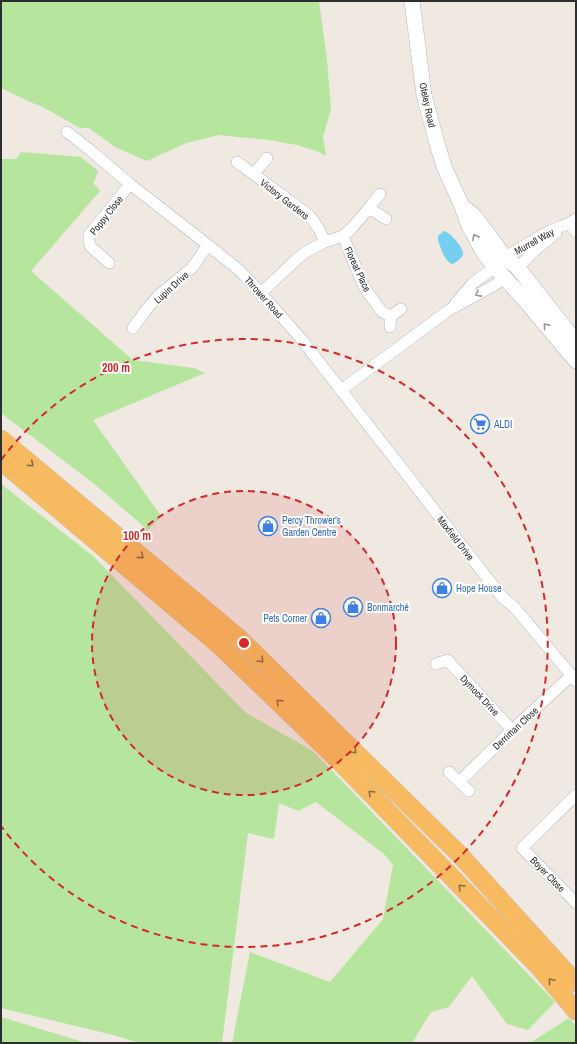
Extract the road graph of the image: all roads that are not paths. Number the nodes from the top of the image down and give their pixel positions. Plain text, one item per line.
1 (412, 1) edge
2 (67, 132) dead end
3 (267, 158) dead end
4 (237, 162) dead end
5 (254, 174) junction
6 (130, 184) junction
7 (380, 194) dead end
8 (369, 208) junction
9 (386, 219) dead end
10 (571, 225) edge
11 (343, 236) junction
12 (325, 242) junction
13 (208, 245) junction
14 (500, 262) junction
15 (109, 263) dead end
16 (518, 268) junction
17 (505, 278) junction
18 (261, 293) junction
19 (401, 309) dead end
20 (451, 309) junction
21 (133, 328) dead end
22 (576, 342) edge
23 (576, 361) edge
24 (341, 390) junction
25 (1, 439) edge
26 (1, 461) edge
27 (436, 664) dead end
28 (574, 678) edge
29 (512, 730) junction
30 (449, 772) dead end
31 (460, 781) junction
32 (469, 791) dead end
33 (576, 795) edge
34 (576, 903) edge
35 (576, 983) edge
36 (576, 1011) edge

1 - 14 main road, Oteley Road
2 - 6 street, Thrower Road
3 - 5 street
4 - 5 street, Victory Gardens
5 - 12 street, Victory Gardens
6 - 13 street, Thrower Road
6 - 15 street, Poppy Close
7 - 8 street
8 - 9 street
8 - 11 street
10 - 14 street, Murrell Way
10 - 16 street, Murrell Way
11 - 12 street
11 - 19 street, Floreat Place
12 - 18 street
13 - 18 street, Thrower Road
13 - 21 street, Lupin Drive
14 - 16 main road, Oteley Road
14 - 17 main road, Oteley Road
14 - 20 street
16 - 17 main road
16 - 22 main road, Oteley Road
17 -> 20 street
23 -> 17 main road, Oteley Road
18 - 24 street, Thrower Road
20 - 24 street
24 - 28 street, Maxfield Drive
25 -> 35 highway
36 -> 26 highway
27 - 29 street, Dymock Drive
28 - 29 street, Derriman Close
29 - 31 street, Derriman Close
30 - 31 street
31 - 32 street
33 - 34 street, Boyer Close

